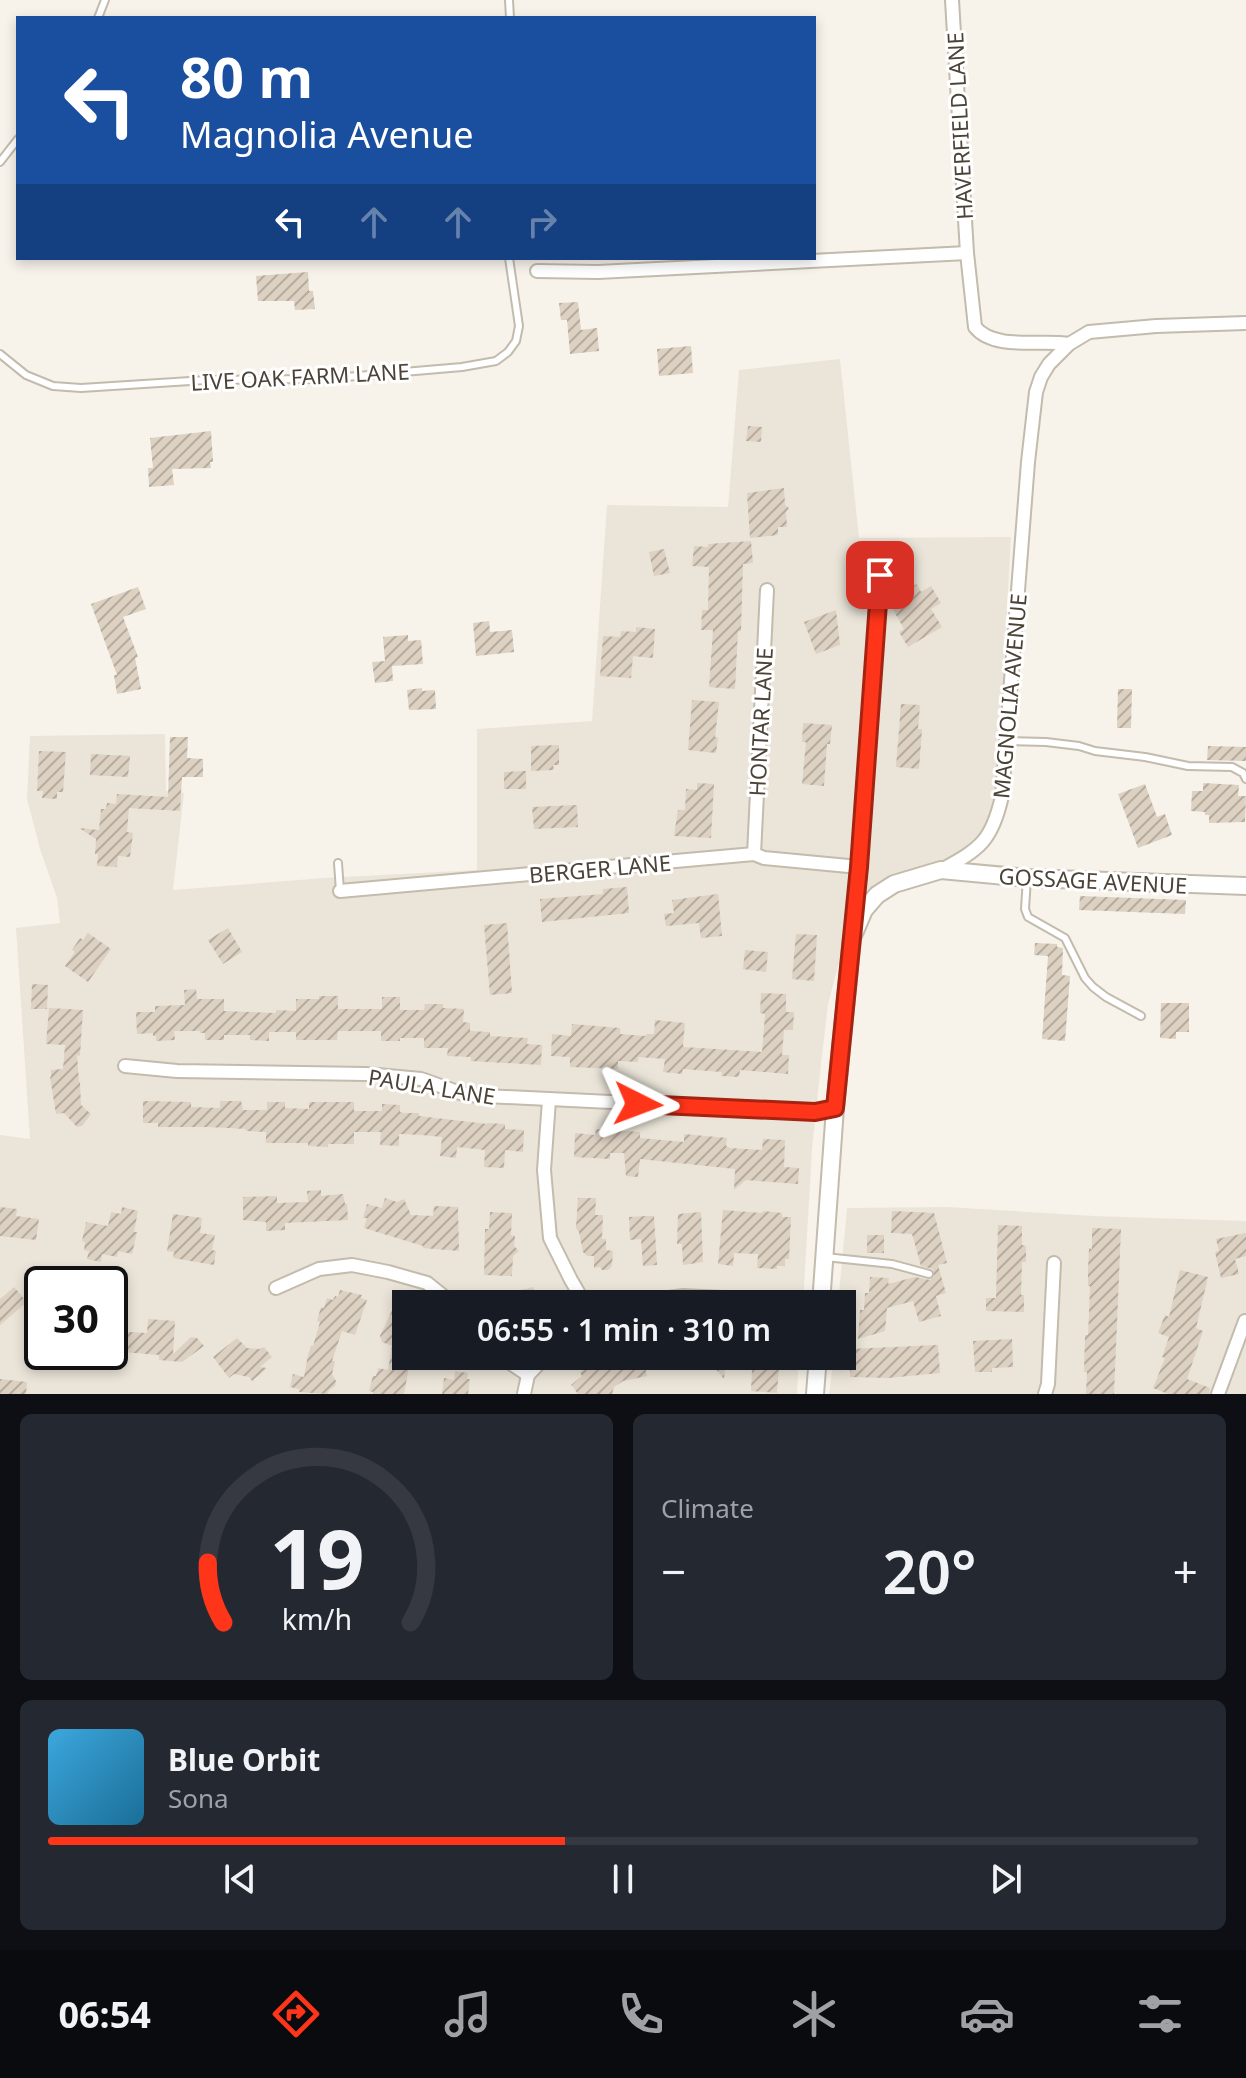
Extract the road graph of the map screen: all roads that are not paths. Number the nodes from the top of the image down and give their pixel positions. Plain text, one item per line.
1 (952, 0) edge
2 (16, 142) edge
3 (0, 162) edge
4 (967, 253) junction
5 (509, 260) edge
6 (537, 271) dead end
7 (1246, 323) edge
8 (1069, 344) junction
9 (0, 354) edge
10 (880, 575) dead end
11 (767, 590) dead end
12 (1007, 741) junction
13 (1246, 779) edge
14 (754, 854) junction
15 (338, 863) dead end
16 (859, 867) junction
17 (941, 870) junction
18 (1027, 878) junction
19 (1246, 886) edge
20 (340, 891) joint
21 (852, 938) junction
22 (1141, 1016) dead end
23 (125, 1066) dead end
24 (549, 1100) junction
25 (835, 1108) junction
26 (825, 1257) junction
27 (1054, 1263) dead end
28 (929, 1274) dead end
29 (276, 1288) dead end
30 (436, 1290) edge
31 (577, 1290) edge
32 (822, 1290) edge
33 (1245, 1321) edge
34 (521, 1370) edge
35 (533, 1370) edge
36 (817, 1370) edge
37 (528, 1375) junction
38 (524, 1394) edge
39 (815, 1394) edge
40 (1045, 1394) edge
41 (1218, 1394) edge

1 - 4 street, HAVERFIELD LANE
2 - 3 lane
4 - 6 street
4 - 8 street, HAVERFIELD LANE
5 - 9 lane, LIVE OAK FARM LANE
7 - 8 street, MAGNOLIA AVENUE
8 - 12 street, MAGNOLIA AVENUE
10 - 16 street
11 - 14 street, HONTAR LANE
12 - 13 lane
12 - 17 street, MAGNOLIA AVENUE
14 - 16 street, BERGER LANE
14 - 20 street, BERGER LANE
15 - 20 lane
16 - 21 street
17 - 18 street, GOSSAGE AVENUE
17 - 21 street, MAGNOLIA AVENUE
18 - 19 street, GOSSAGE AVENUE
18 - 22 lane
21 - 25 street, MAGNOLIA AVENUE
23 - 24 street, PAULA LANE
24 - 25 street, PAULA LANE
24 - 31 street
25 - 26 street, MAGNOLIA AVENUE
26 - 28 lane
26 - 32 street, MAGNOLIA AVENUE
27 - 40 street
29 - 30 street
33 - 41 street
34 - 37 street
35 - 37 street
36 - 39 street
37 - 38 street

